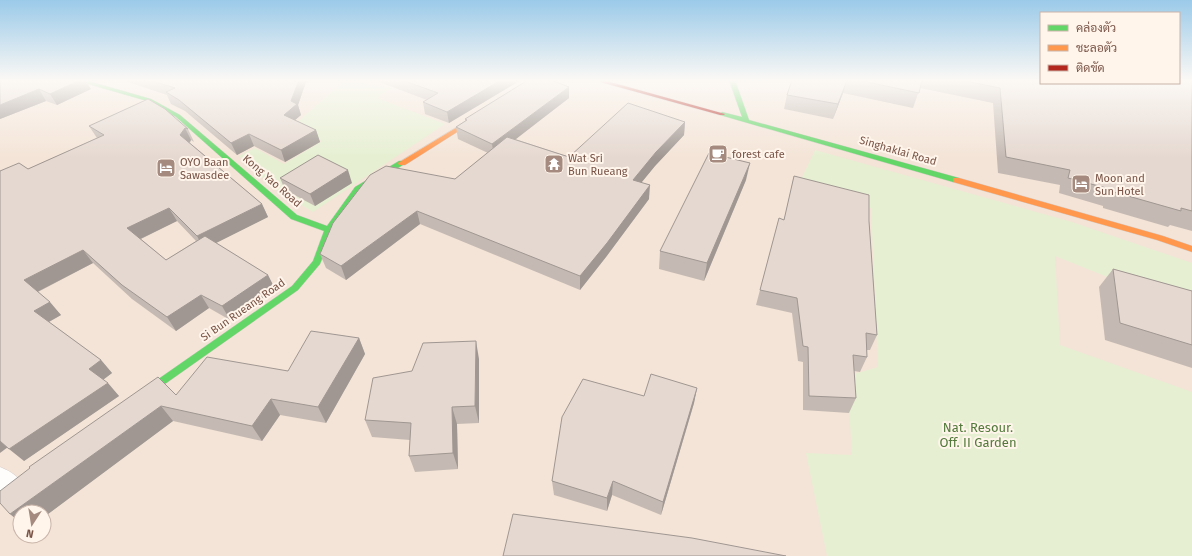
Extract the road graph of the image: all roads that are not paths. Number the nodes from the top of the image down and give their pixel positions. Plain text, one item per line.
1 (160, 106) edge
2 (693, 106) edge
3 (741, 106) edge
4 (487, 111) edge
5 (746, 120) junction
6 (329, 230) junction
7 (1192, 249) edge
8 (134, 402) edge

1 - 6 street, Kong Yao Road
2 - 5 street, Singhaklai Road
3 - 5 street
4 - 6 street, Si Bun Rueang Road
5 - 7 street, Singhaklai Road
6 - 8 street, Si Bun Rueang Road

